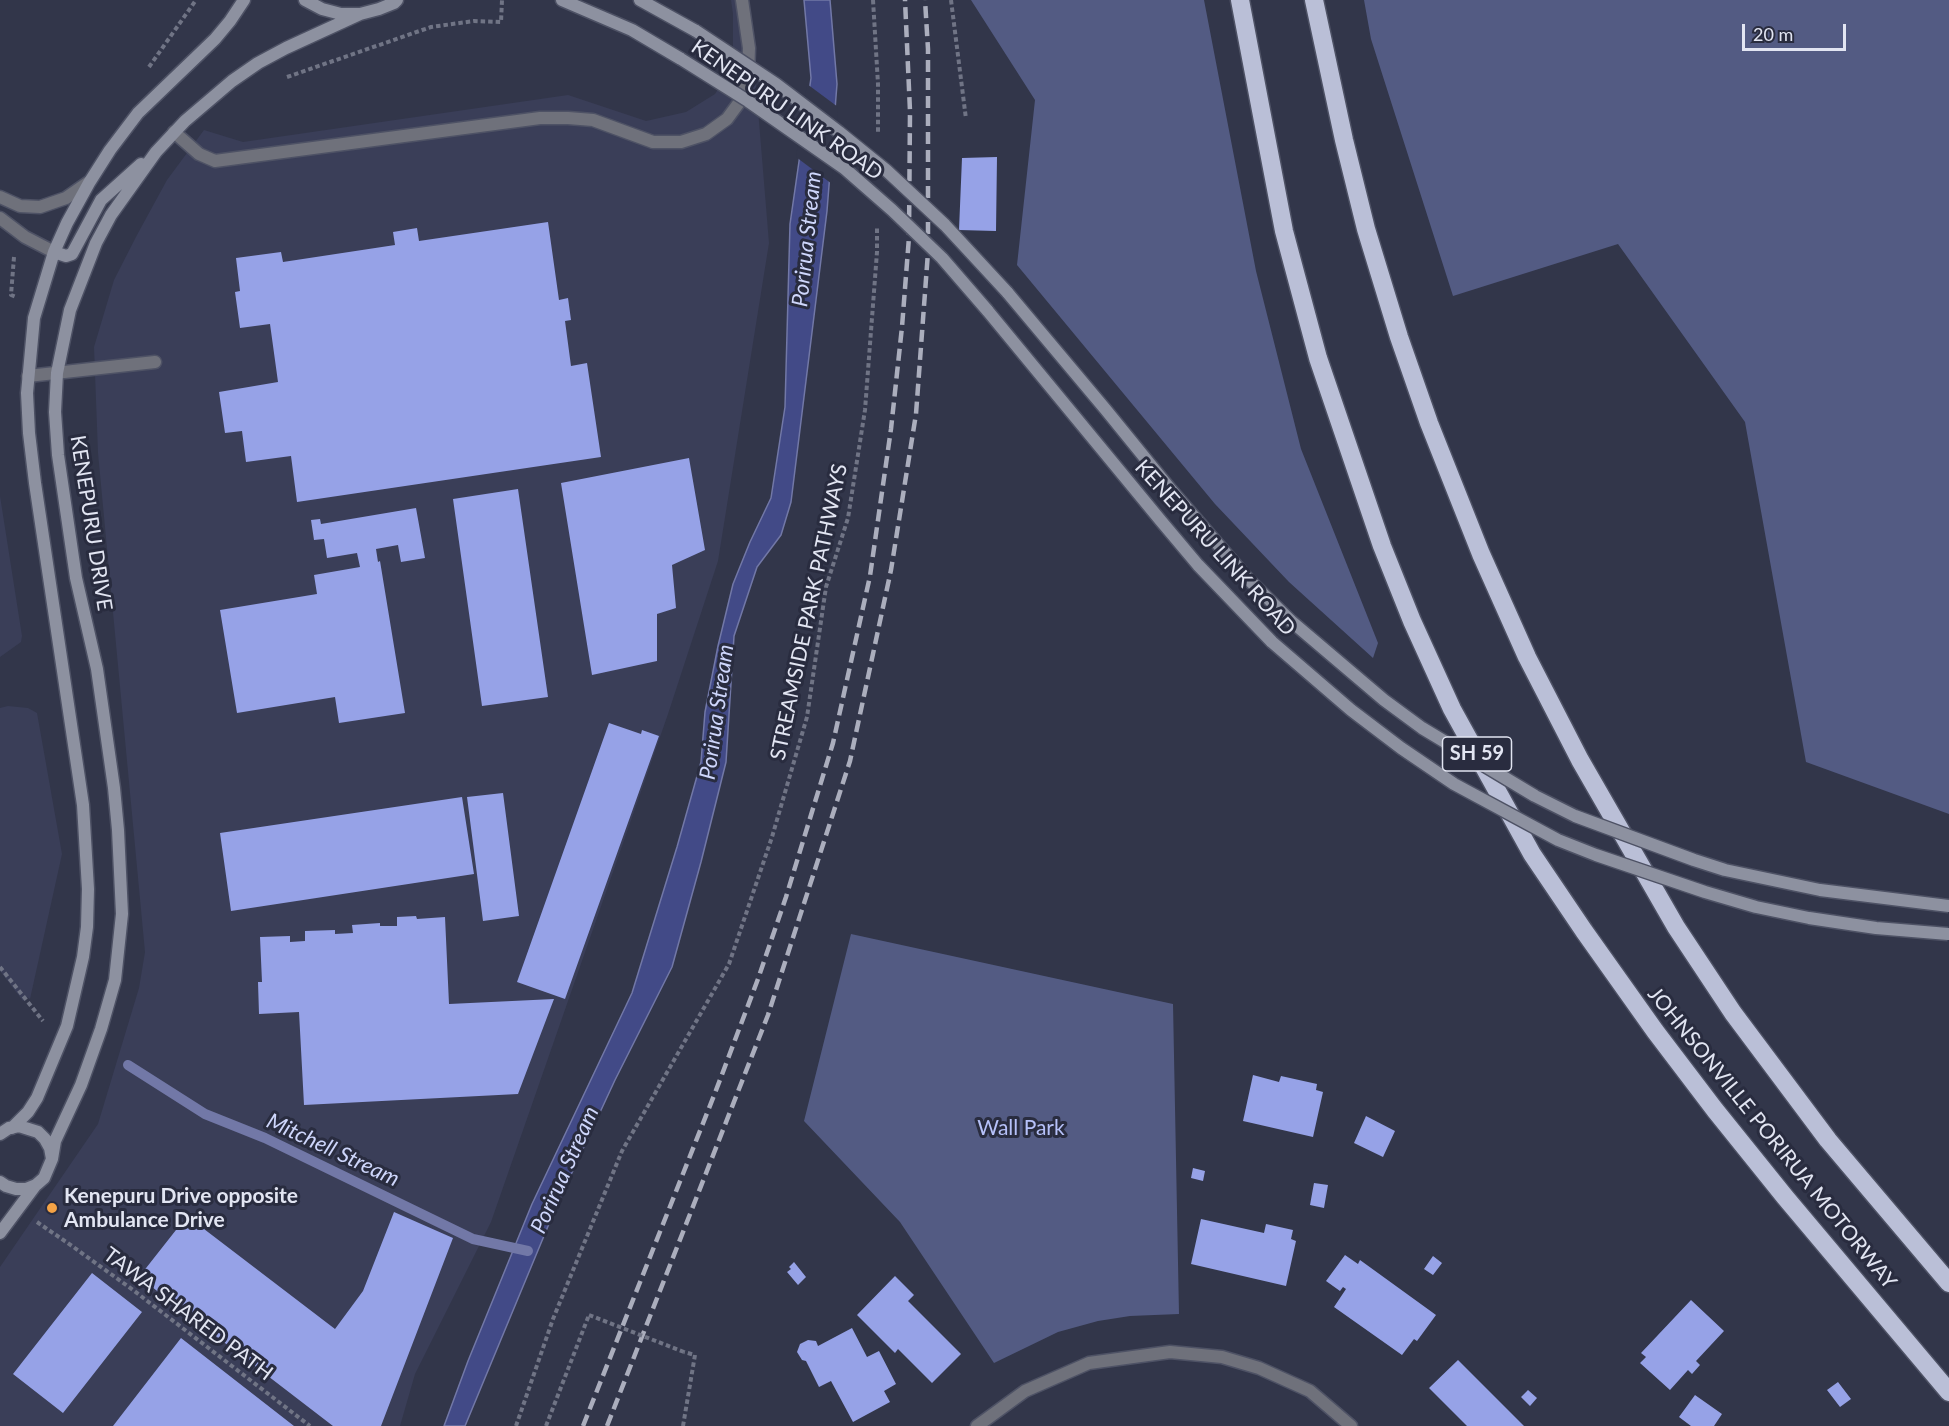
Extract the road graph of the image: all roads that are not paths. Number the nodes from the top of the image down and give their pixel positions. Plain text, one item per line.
1 (244, 0) edge
2 (305, 0) edge
3 (409, 0) edge
4 (562, 0) edge
5 (640, 0) edge
6 (742, 0) edge
7 (1240, 0) edge
8 (1314, 0) edge
9 (396, 2) edge
10 (360, 14) junction
11 (174, 132) junction
12 (156, 152) junction
13 (90, 182) junction
14 (0, 197) edge
15 (0, 218) edge
16 (54, 252) junction
17 (155, 362) dead end
18 (57, 373) junction
19 (28, 376) junction
20 (1949, 906) edge
21 (1948, 934) edge
22 (12, 1128) junction
23 (0, 1134) edge
24 (52, 1159) junction
25 (0, 1182) edge
26 (36, 1185) junction
27 (0, 1233) edge
28 (1949, 1283) edge
29 (1949, 1392) edge
30 (977, 1426) edge
31 (1351, 1426) edge

1 - 13 main road
2 - 10 main road
3 - 9 main road
4 - 21 main road, KENEPURU LINK ROAD, bridge
5 - 20 main road, KENEPURU LINK ROAD, bridge
6 - 11 street
7 - 29 highway, JOHNSONVILLE PORIRUA MOTORWAY / SH 59
8 - 28 highway, JOHNSONVILLE PORIRUA MOTORWAY
9 - 10 main road, KENEPURU DRIVE
10 - 11 main road, KENEPURU DRIVE
11 - 12 main road, KENEPURU DRIVE
12 - 16 main road
12 - 18 main road, KENEPURU DRIVE
13 - 14 street
13 - 16 main road
15 - 16 street
16 - 19 main road
17 - 18 street
18 - 19 street
18 - 24 main road, KENEPURU DRIVE
19 - 22 main road
22 - 23 main road
22 - 24 main road
24 - 26 main road, KENEPURU DRIVE
25 - 26 main road
26 - 27 main road, KENEPURU DRIVE
30 - 31 street

